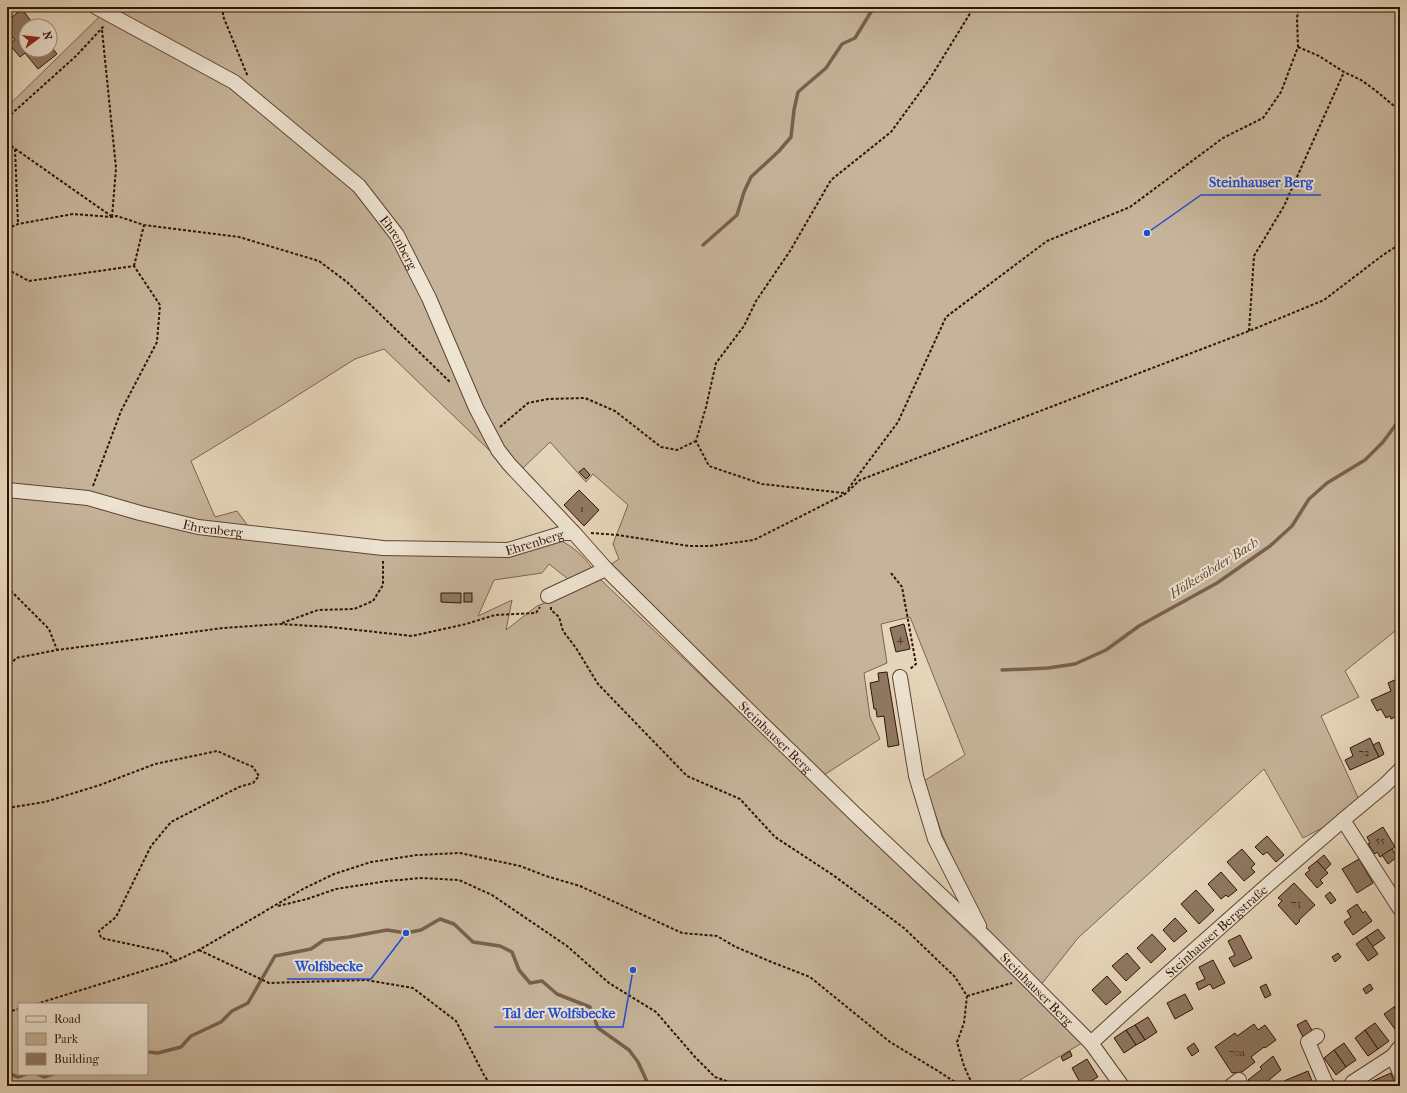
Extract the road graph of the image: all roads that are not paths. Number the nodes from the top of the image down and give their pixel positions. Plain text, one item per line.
1 (96, 7) edge
2 (7, 490) edge
3 (574, 533) junction
4 (606, 569) junction
5 (548, 596) road end
6 (900, 677) road end
7 (1400, 770) edge
8 (1343, 820) junction
9 (1400, 909) edge
10 (984, 936) junction
11 (1317, 1036) dead end
12 (1090, 1043) junction
13 (1396, 1052) edge
14 (1400, 1073) edge
15 (1122, 1086) edge
16 (1329, 1086) edge
17 (1350, 1086) edge

1 - 3 street, Ehrenberg
2 - 3 street, Ehrenberg
3 - 4 street, Steinhauser Berg
4 - 5 street
4 - 10 street, Steinhauser Berg
6 - 10 street, Steinhauser Berg
7 - 8 street, Steinhauser Bergstraße
8 - 9 street
8 - 12 street, Steinhauser Bergstraße
10 - 12 street, Steinhauser Berg
11 - 16 street
12 - 15 street, Steinhauser Berg
13 - 14 street
13 - 17 street

